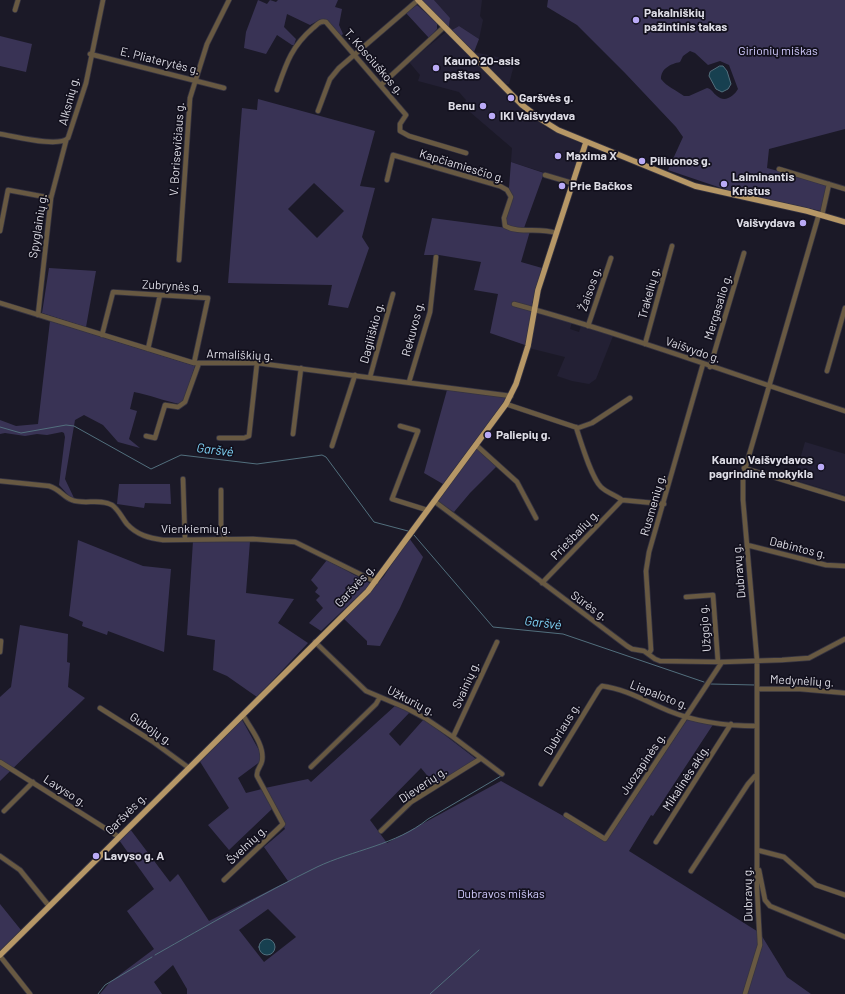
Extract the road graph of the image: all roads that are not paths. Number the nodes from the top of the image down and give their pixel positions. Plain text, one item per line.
1 (18, 0) edge
2 (102, 0) edge
3 (229, 0) edge
4 (418, 0) edge
5 (15, 10) dead end
6 (444, 27) junction
7 (90, 54) junction
8 (354, 54) junction
9 (196, 81) junction
10 (381, 85) junction
11 (224, 88) dead end
12 (277, 90) dead end
13 (318, 111) dead end
14 (0, 134) edge
15 (66, 141) junction
16 (586, 142) junction
17 (466, 152) dead end
18 (779, 169) dead end
19 (544, 175) dead end
20 (387, 180) dead end
21 (572, 183) junction
22 (829, 184) junction
23 (845, 188) edge
24 (51, 198) junction
25 (820, 214) junction
26 (845, 222) edge
27 (0, 230) edge
28 (556, 233) junction
29 (672, 246) dead end
30 (744, 253) dead end
31 (436, 257) dead end
32 (611, 258) dead end
33 (179, 260) dead end
34 (160, 294) junction
35 (392, 294) dead end
36 (0, 303) edge
37 (514, 304) dead end
38 (534, 308) junction
39 (845, 308) edge
40 (38, 315) junction
41 (588, 326) junction
42 (840, 328) junction
43 (845, 330) edge
44 (102, 335) junction
45 (645, 344) junction
46 (148, 349) junction
47 (196, 363) junction
48 (257, 363) junction
49 (703, 364) junction
50 (710, 367) junction
51 (301, 368) junction
52 (827, 371) dead end
53 (355, 375) junction
54 (370, 377) junction
55 (410, 382) junction
56 (769, 386) junction
57 (511, 396) junction
58 (630, 398) dead end
59 (506, 404) junction
60 (845, 411) edge
61 (400, 426) dead end
62 (576, 427) junction
63 (293, 434) dead end
64 (146, 436) dead end
65 (219, 438) dead end
66 (476, 445) junction
67 (332, 446) dead end
68 (744, 468) junction
69 (183, 479) dead end
70 (0, 481) edge
71 (221, 490) dead end
72 (845, 498) edge
73 (622, 500) junction
74 (434, 501) junction
75 (664, 504) junction
76 (427, 510) junction
77 (536, 518) dead end
78 (185, 539) junction
79 (225, 539) junction
80 (747, 545) junction
81 (845, 566) edge
82 (376, 582) junction
83 (542, 583) junction
84 (686, 596) dead end
85 (845, 639) edge
86 (1, 642) dead end
87 (315, 642) junction
88 (496, 642) dead end
89 (0, 652) edge
90 (649, 653) junction
91 (757, 660) junction
92 (720, 662) junction
93 (602, 686) joint
94 (757, 689) junction
95 (845, 693) edge
96 (380, 697) junction
97 (100, 708) dead end
98 (243, 714) junction
99 (686, 716) junction
100 (731, 724) junction
101 (758, 726) junction
102 (453, 737) junction
103 (480, 759) junction
104 (0, 762) edge
105 (311, 767) dead end
106 (188, 768) junction
107 (502, 774) dead end
108 (757, 776) junction
109 (33, 782) junction
110 (541, 784) dead end
111 (4, 811) dead end
112 (566, 815) dead end
113 (380, 831) dead end
114 (118, 837) junction
115 (656, 842) dead end
116 (757, 850) junction
117 (0, 856) edge
118 (758, 867) junction
119 (691, 871) dead end
120 (224, 880) dead end
121 (845, 895) edge
122 (49, 906) junction
123 (845, 937) edge
124 (0, 955) edge
125 (30, 994) edge
126 (745, 994) edge

1 - 5 street
2 - 7 street, Alksnių g.
3 - 9 street, V. Borisevičiaus g.
4 - 6 main road
4 - 8 street
6 - 10 street
6 - 16 main road
7 - 9 street, E. Pliaterytės g.
7 - 15 street, Alksnių g.
8 - 10 street, T. Kosciuškos g.
8 - 12 street, T. Kosciuškos g.
8 - 13 street
9 - 11 street, E. Pliaterytės g.
9 - 33 street, V. Borisevičiaus g.
10 - 17 street, T. Kosciuškos g.
14 - 15 street, Alksnių g.
15 - 24 street, Spyglainių g.
16 - 21 main road, Garšvės g.
16 - 25 main road
18 - 22 street
19 - 21 street
20 - 28 street, Kapčiamiesčio g.
21 - 28 main road, Garšvės g.
22 - 23 street
22 - 25 street, Dubravų g.
24 - 27 street
24 - 40 street, Spyglainių g.
25 - 26 main road
25 - 56 street, Dubravų g.
28 - 38 main road, Garšvės g.
29 - 45 street, Trakelių g.
30 - 50 street, Mergasalio g.
31 - 55 street, Rekuvos g.
32 - 41 street, Žaisos g.
34 - 44 street, Zubrynės g.
34 - 46 street
34 - 47 street, Zubrynės g.
35 - 54 street, Dagiliškio g.
36 - 40 street, Armališkių g.
37 - 38 street, Vaišvydo g.
38 - 41 street, Vaišvydo g.
38 - 57 main road, Garšvės g.
39 - 42 street
40 - 44 street, Armališkių g.
41 - 45 street, Vaišvydo g.
42 - 43 street
42 - 52 street
44 - 46 street, Armališkių g.
45 - 49 street, Vaišvydo g.
46 - 47 street, Armališkių g.
47 - 48 street, Armališkių g.
47 - 64 street
48 - 51 street, Armališkių g.
48 - 65 street
49 - 50 street, Vaišvydo g.
49 - 75 street, Rusmenių g.
50 - 56 street, Vaišvydo g.
51 - 53 street, Armališkių g.
51 - 63 street
53 - 54 street, Armališkių g.
53 - 67 street
54 - 55 street, Armališkių g.
55 - 57 street, Armališkių g.
56 - 60 street, Vaišvydo g.
56 - 68 street, Dubravų g.
57 - 59 main road, Garšvės g.
58 - 62 street
59 - 62 street
59 - 66 main road, Garšvės g.
61 - 76 street
62 - 73 street
66 - 74 main road, Garšvės g.
66 - 77 street
68 - 72 street
68 - 80 street, Dubravų g.
69 - 78 street
70 - 78 street, Vienkiemių g.
71 - 79 street
73 - 75 street
73 - 83 street, Priešbalių g.
74 - 76 main road, Garšvės g.
74 - 83 street, Sūrės g.
75 - 90 street, Rusmenių g.
76 - 82 main road, Garšvės g.
78 - 79 street, Vienkiemių g.
79 - 82 street, Vienkiemių g.
80 - 81 street, Dabintos g.
80 - 91 street, Dubravų g.
82 - 87 main road, Garšvės g.
83 - 90 street, Sūrės g.
84 - 92 street, Užgojo g.
85 - 91 street, Sūrės g.
86 - 89 street
87 - 96 street, Užkurių g.
87 - 98 main road, Garšvės g.
88 - 102 street, Svainių g.
90 - 92 street, Sūrės g.
91 - 92 street, Sūrės g.
91 - 94 street, Dubravų g.
92 - 99 street, Juozapinės g.
93 - 99 street, Liepaloto g.
93 - 110 street, Dubriaus g.
94 - 95 street, Medynėlių g.
94 - 101 street, Dubravų g.
96 - 102 street, Užkurių g.
96 - 105 street
97 - 106 street, Gubojų g.
98 - 106 main road, Garšvės g.
98 - 120 street, Švelnių g.
99 - 100 street, Liepaloto g.
99 - 112 street, Juozapinės g.
100 - 101 street, Liepaloto g.
100 - 115 street, Mikalinės aklg.
101 - 108 street, Dubravų g.
102 - 103 street, Užkurių g.
103 - 107 street, Užkurių g.
103 - 113 street, Dieverių g.
104 - 109 street, Lavyso g.
106 - 114 main road, Garšvės g.
108 - 116 street, Dubravų g.
108 - 119 street
109 - 111 street
109 - 114 street, Lavyso g.
114 - 122 main road, Garšvės g.
116 - 118 street, Dubravų g.
116 - 121 street
117 - 122 street
118 - 123 street
118 - 126 street, Dubravų g.
122 - 124 main road, Garšvės g.
124 - 125 street

